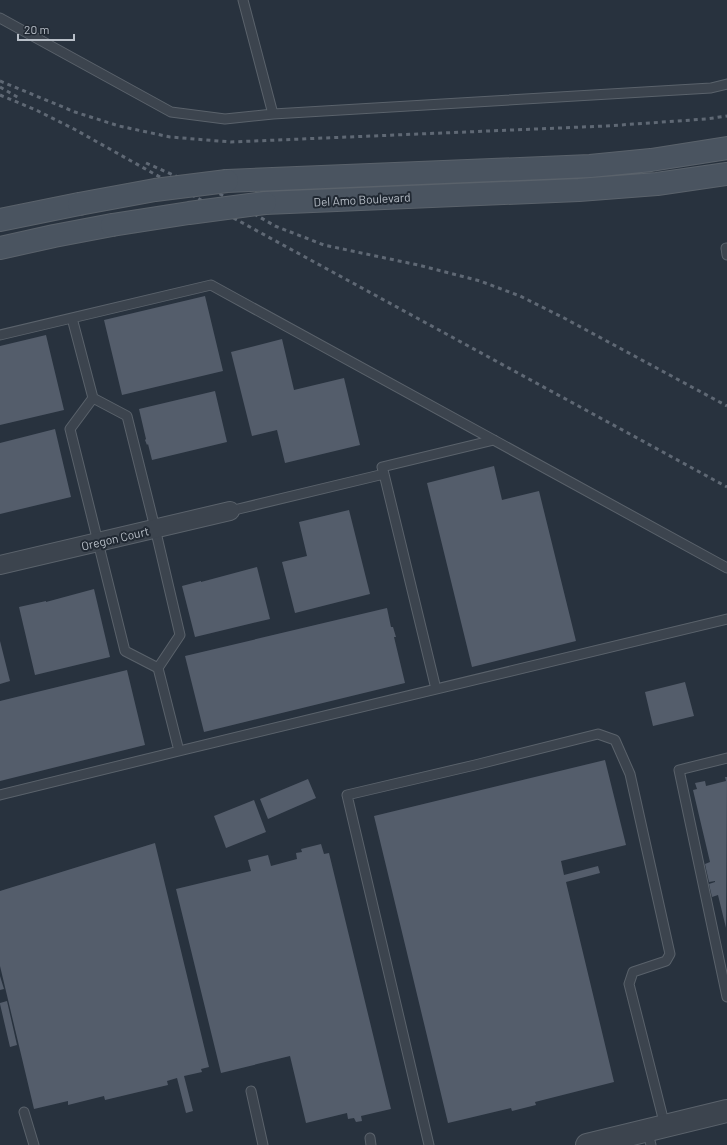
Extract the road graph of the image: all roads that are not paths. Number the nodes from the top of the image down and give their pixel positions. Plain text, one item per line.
1 (243, 0) edge
2 (0, 18) edge
3 (727, 84) edge
4 (273, 114) junction
5 (727, 148) edge
6 (727, 174) edge
7 (0, 220) edge
8 (0, 248) edge
9 (727, 248) edge
10 (727, 255) edge
11 (72, 318) junction
12 (0, 335) edge
13 (93, 398) junction
14 (494, 440) junction
15 (384, 474) junction
16 (230, 510) joint
17 (155, 528) junction
18 (97, 542) junction
19 (0, 565) edge
20 (727, 568) edge
21 (727, 619) edge
22 (158, 668) junction
23 (436, 689) junction
24 (180, 751) junction
25 (727, 758) edge
26 (0, 795) edge
27 (727, 997) edge
28 (251, 1091) dead end
29 (727, 1111) edge
30 (24, 1112) dead end
31 (654, 1134) edge
32 (34, 1145) edge
33 (263, 1145) edge
34 (429, 1145) edge
35 (587, 1145) edge

1 - 4 lane
2 - 4 lane
3 - 4 lane
5 - 7 main road, Del Amo Boulevard, bridge
6 - 8 main road, Del Amo Boulevard, bridge
9 - 10 lane
11 - 12 lane
11 - 13 lane
11 - 14 lane
13 - 17 lane
13 - 18 lane
14 - 15 lane
14 - 20 lane
15 - 16 lane
15 - 23 lane
16 - 17 street, Oregon Court
17 - 18 street, Oregon Court
17 - 22 lane
18 - 19 street, Oregon Court
18 - 22 lane
21 - 23 lane
22 - 24 lane
23 - 24 lane
24 - 26 lane
25 - 27 lane
28 - 33 lane
29 - 31 street
30 - 32 lane
31 - 34 lane
31 - 35 street

